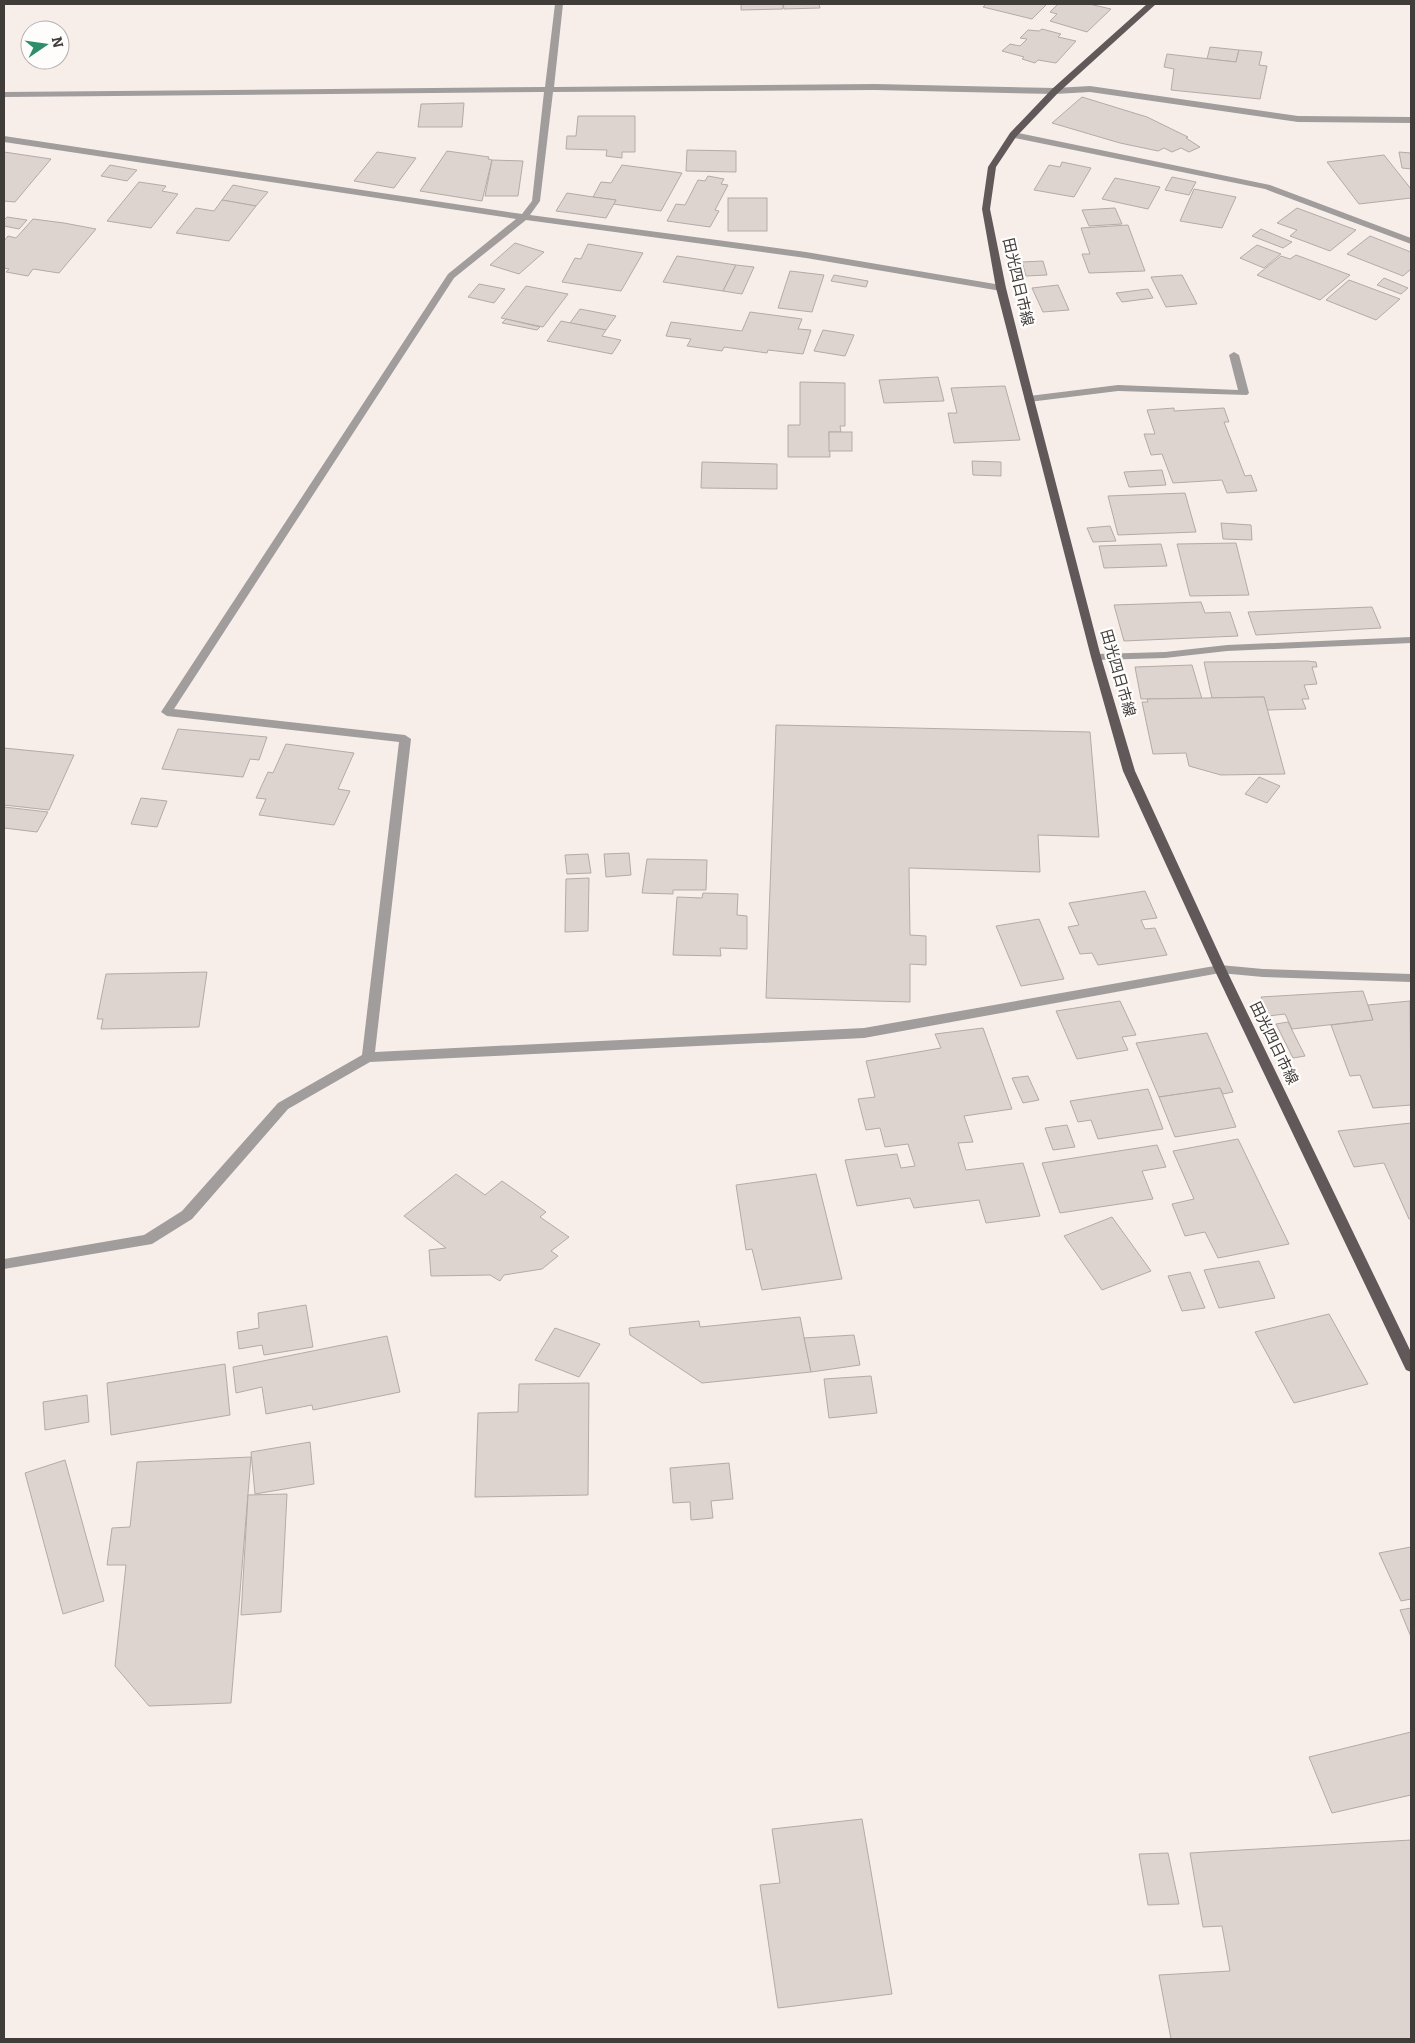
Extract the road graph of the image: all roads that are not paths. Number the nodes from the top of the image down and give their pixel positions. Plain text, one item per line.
1 (559, 4) edge
2 (1152, 4) edge
3 (550, 90) junction
4 (1055, 92) junction
5 (4, 94) edge
6 (1411, 120) edge
7 (1013, 135) junction
8 (4, 139) edge
9 (524, 217) junction
10 (1411, 241) edge
11 (1001, 288) junction
12 (1234, 355) dead end
13 (1029, 399) junction
14 (1411, 640) edge
15 (1096, 657) junction
16 (1220, 969) junction
17 (1411, 978) edge
18 (368, 1057) junction
19 (4, 1264) edge
20 (1411, 1366) edge

1 - 3 street
2 - 4 main road, 田光四日市線
3 - 4 street
3 - 5 street
3 - 9 street
4 - 6 street
4 - 7 main road, 田光四日市線
7 - 10 street
7 - 11 main road, 田光四日市線
8 - 9 street
9 - 11 street
9 - 18 street
11 - 13 main road, 田光四日市線
12 - 13 street
13 - 15 main road, 田光四日市線
14 - 15 street
15 - 16 main road, 田光四日市線
16 - 17 street
16 - 18 street
16 - 20 main road, 田光四日市線
18 - 19 street

